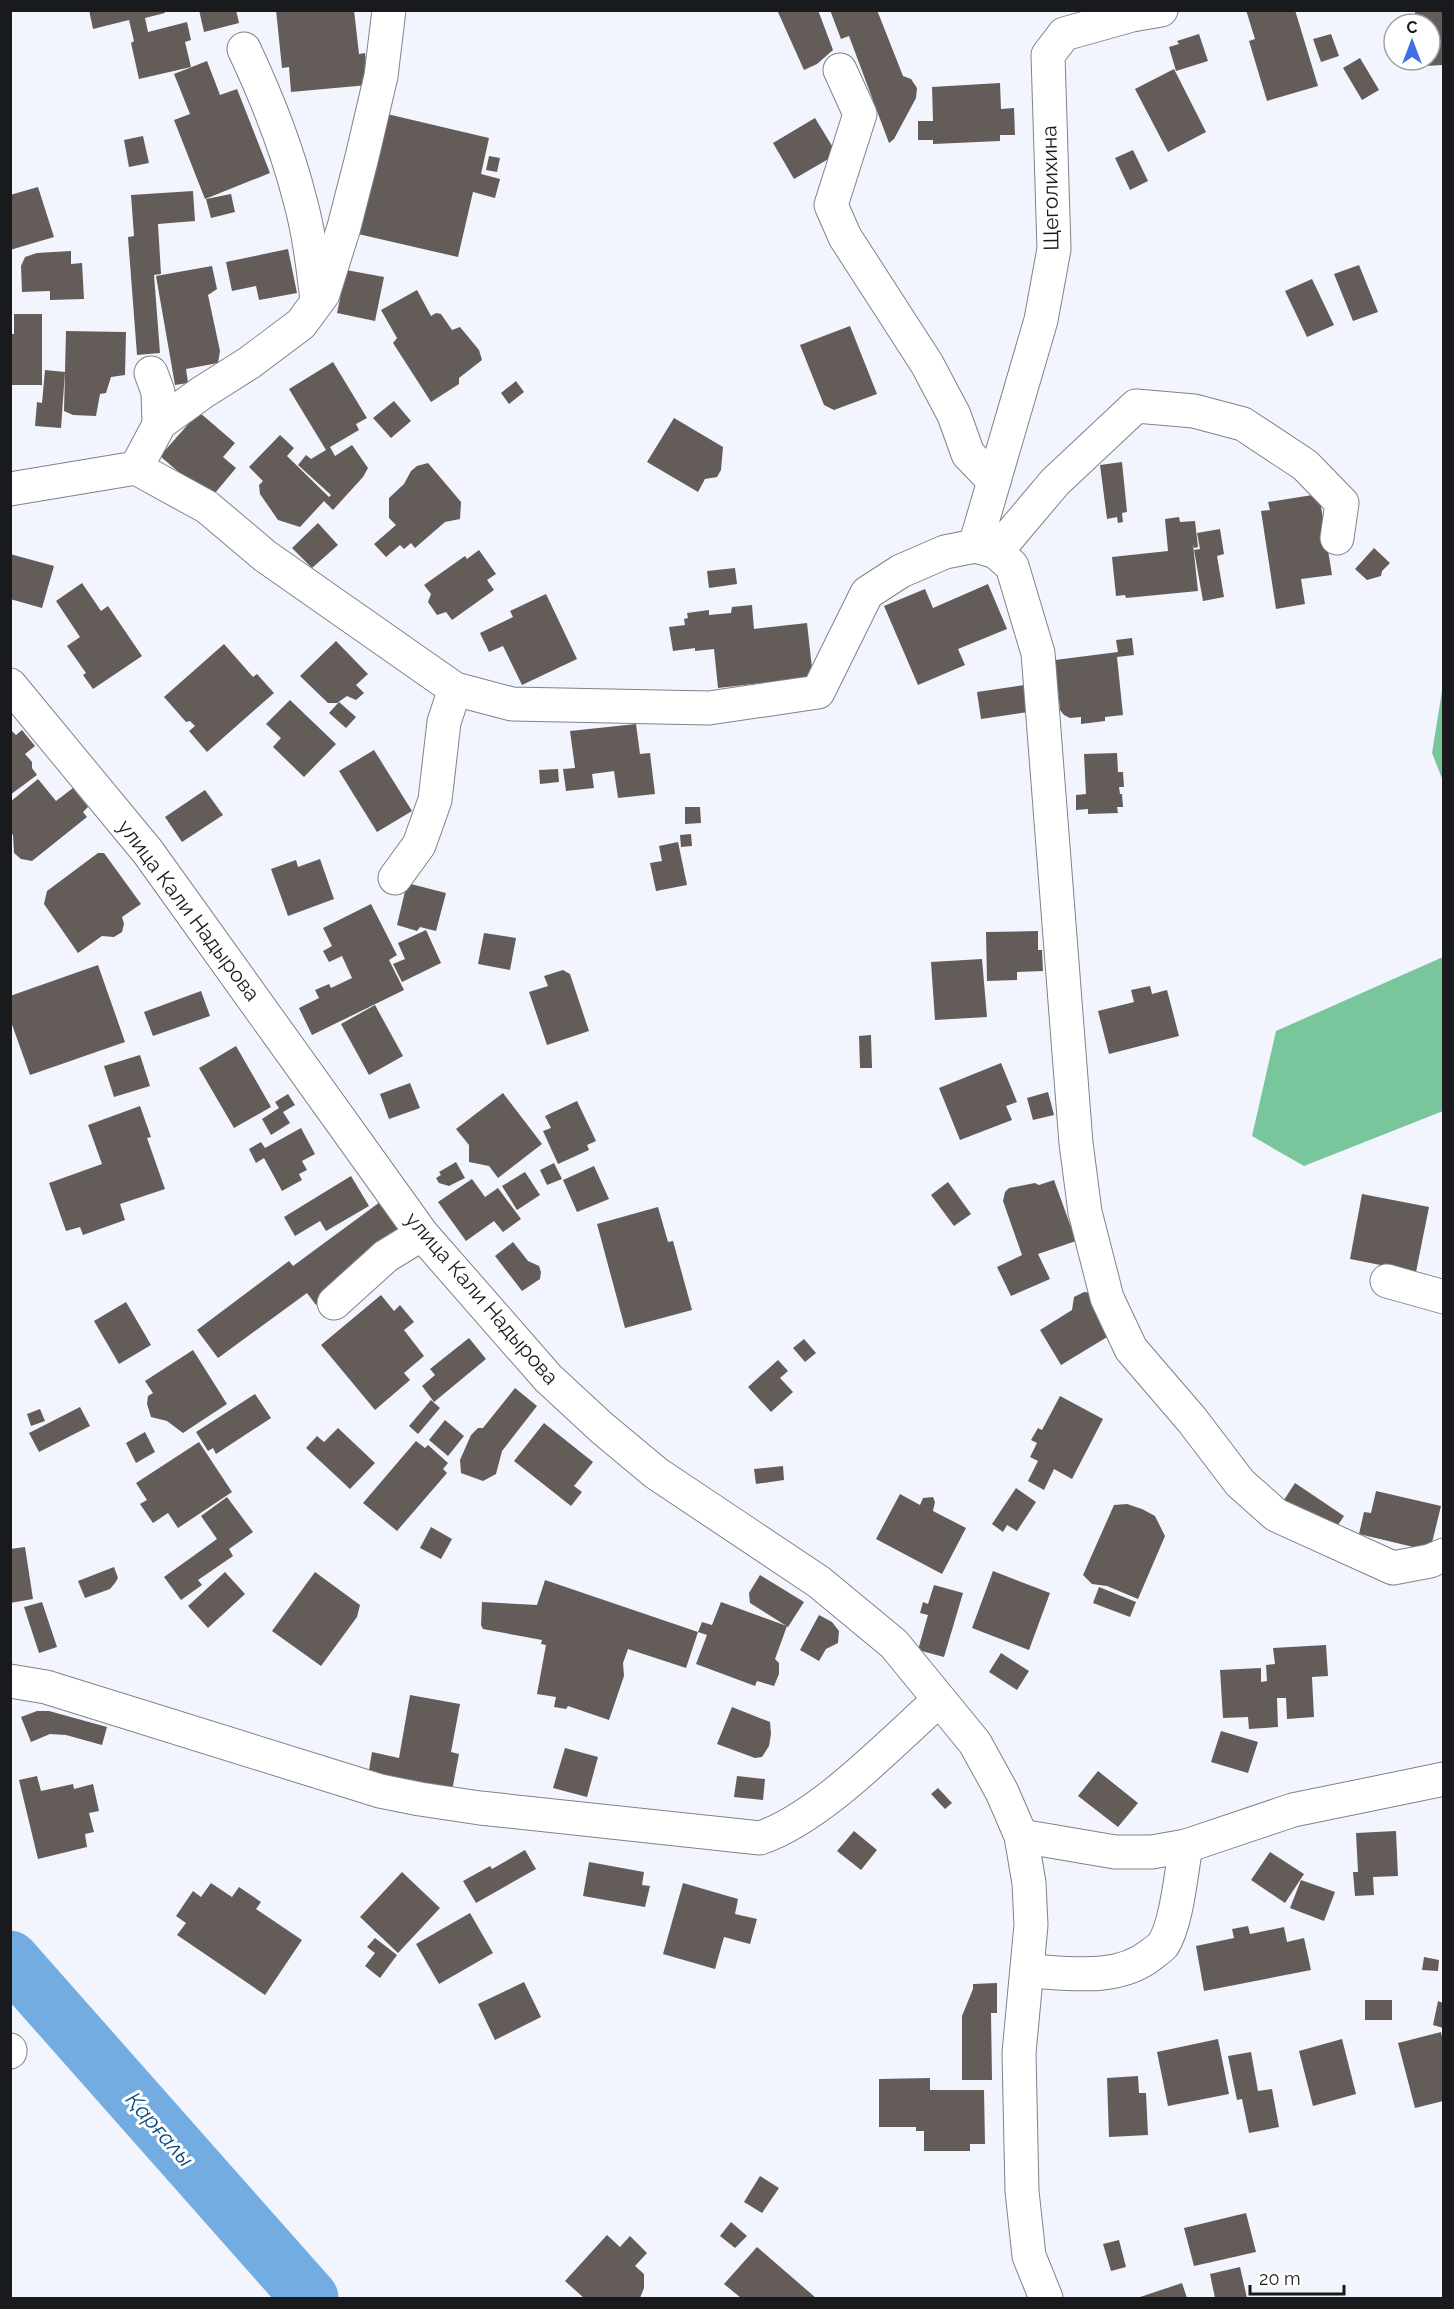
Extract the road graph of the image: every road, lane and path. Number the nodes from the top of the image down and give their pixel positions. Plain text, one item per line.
1 (388, 10) edge
2 (1161, 10) edge
3 (244, 49) dead end
4 (840, 70) dead end
5 (317, 302) junction
6 (152, 373) dead end
7 (159, 424) junction
8 (136, 468) junction
9 (994, 480) junction
10 (10, 489) edge
11 (1337, 538) dead end
12 (986, 549) junction
13 (10, 686) edge
14 (455, 689) junction
15 (395, 878) dead end
16 (422, 1234) junction
17 (1387, 1281) dead end
18 (1443, 1297) edge
19 (334, 1303) dead end
20 (1443, 1555) edge
21 (10, 1681) edge
22 (939, 1701) junction
23 (1443, 1779) edge
24 (1021, 1836) junction
25 (1185, 1846) junction
26 (1028, 1971) junction
27 (1046, 2298) edge

1 - 5 street
2 - 9 street, Щеголихина
3 - 5 street
4 - 9 street
5 - 7 street
6 - 7 street
7 - 8 street
8 - 10 street
8 - 14 street
9 - 12 street, Щеголихина
11 - 12 street
12 - 14 street
12 - 20 street
13 - 16 street, улица Кали Надырова
14 - 15 street
16 - 19 street
16 - 22 street, улица Кали Надырова
17 - 18 street
21 - 22 street
22 - 24 street, улица Кали Надырова
23 - 25 street
24 - 25 street
24 - 26 street, улица Кали Надырова
25 - 26 street
26 - 27 street, улица Кали Надырова

